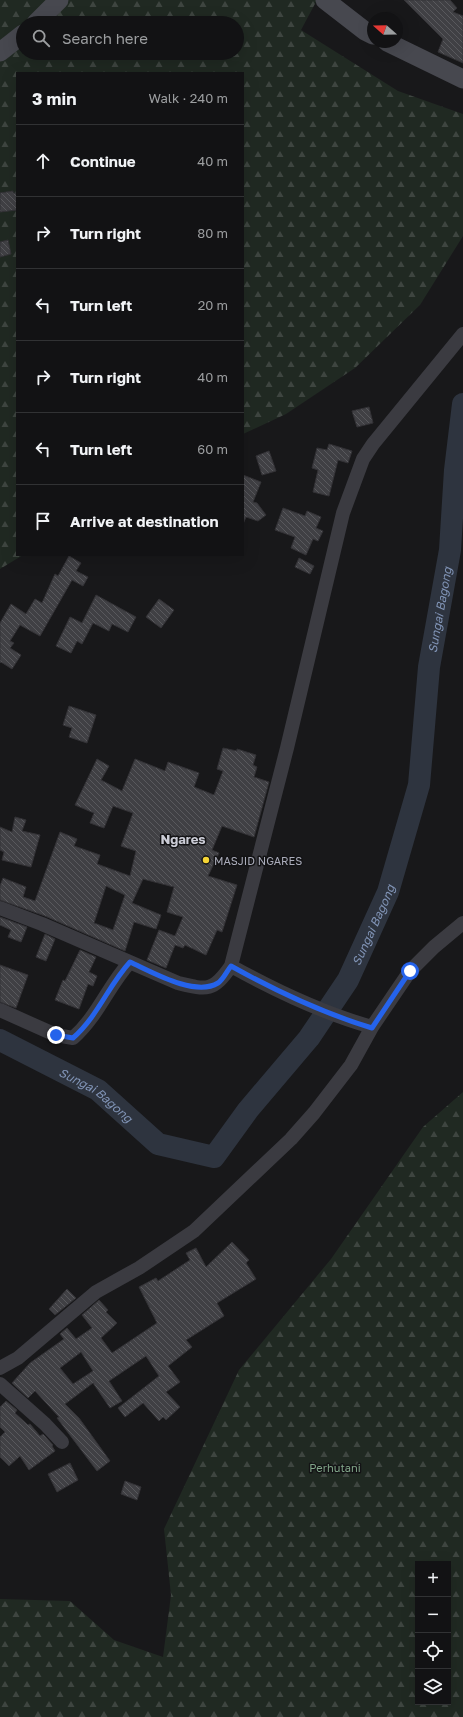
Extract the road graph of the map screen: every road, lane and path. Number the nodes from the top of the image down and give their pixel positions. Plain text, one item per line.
1 (59, 0) edge
2 (325, 0) edge
3 (43, 16) edge
4 (367, 32) edge
5 (16, 39) edge
6 (399, 48) edge
7 (0, 52) edge
8 (463, 79) edge
9 (463, 334) edge
10 (0, 908) edge
11 (463, 923) edge
12 (130, 962) junction
13 (231, 966) junction
14 (0, 1010) edge
15 (372, 1028) junction
16 (0, 1368) edge
17 (0, 1384) edge
18 (62, 1442) dead end

1 - 3 main road
2 - 4 main road
5 - 7 main road
6 - 8 main road
9 - 13 street
10 - 12 street
11 - 15 street
12 - 13 street
12 - 14 street
13 - 15 street
15 - 16 street
17 - 18 street

